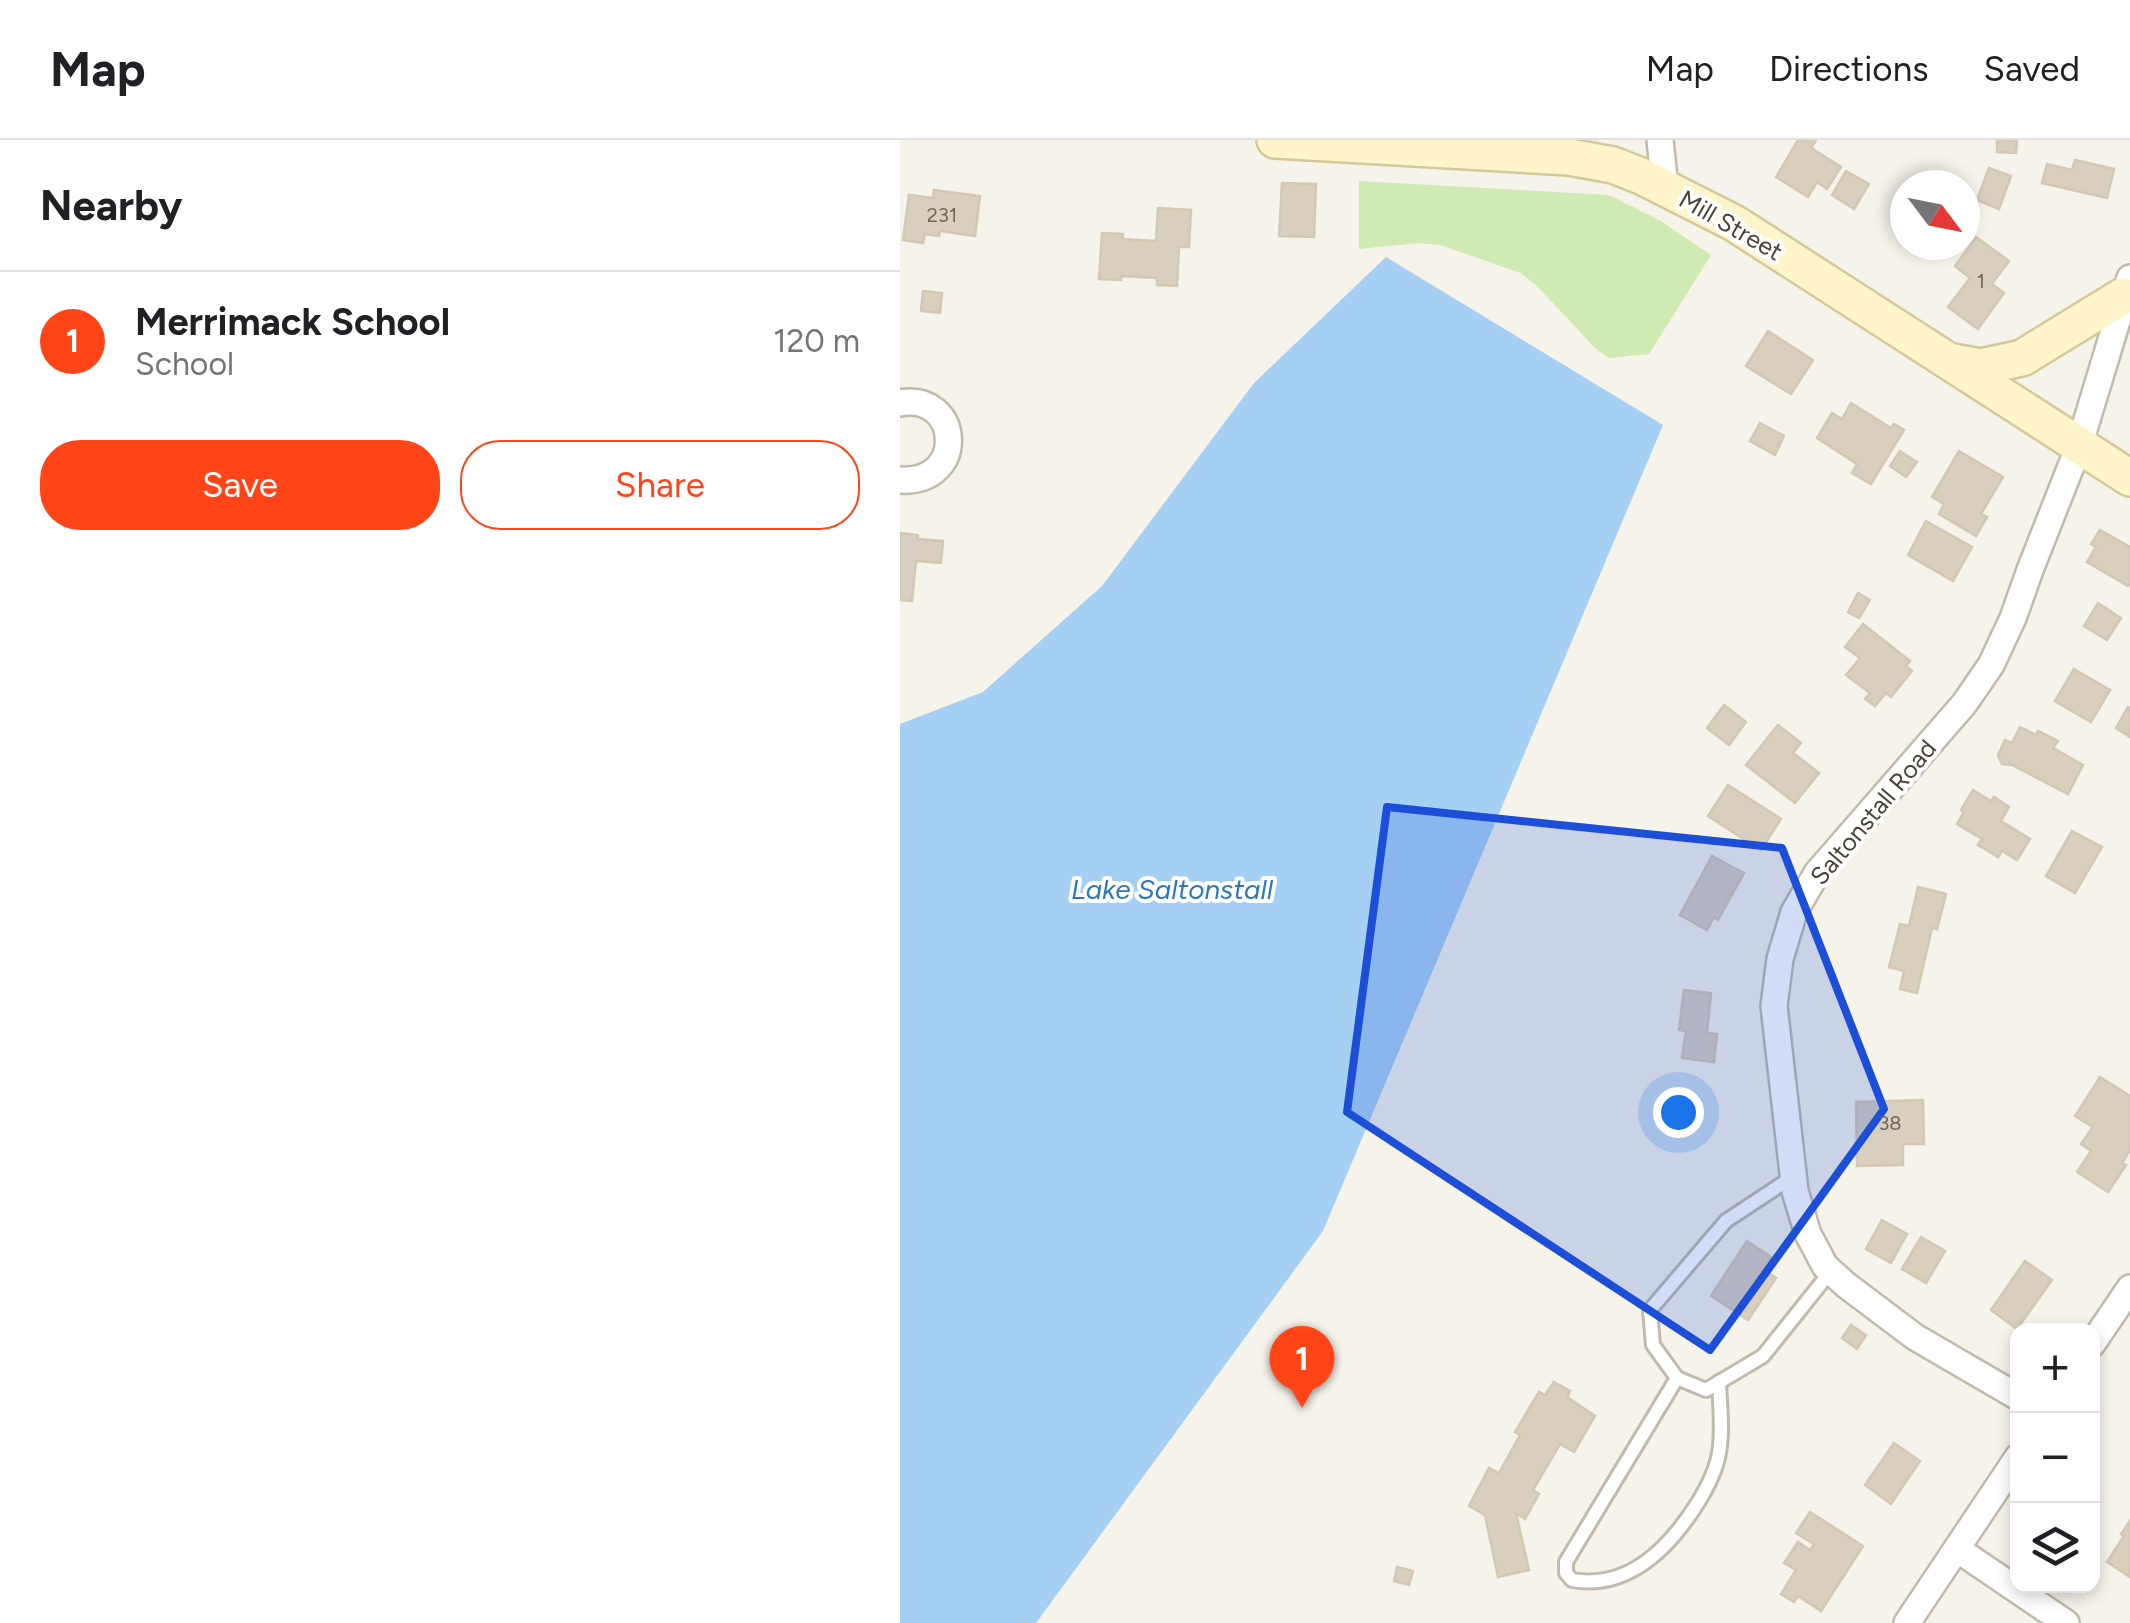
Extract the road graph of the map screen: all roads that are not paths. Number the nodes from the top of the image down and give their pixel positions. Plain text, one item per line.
1 (1276, 140) edge
2 (1660, 140) edge
3 (1665, 188) junction
4 (2127, 287) edge
5 (1950, 362) junction
6 (900, 403) edge
7 (2080, 446) junction
8 (2130, 478) edge
9 (900, 480) edge
10 (1794, 1176) junction
11 (1830, 1271) junction
12 (2130, 1288) edge
13 (2100, 1332) edge
14 (1677, 1378) junction
15 (1718, 1382) junction
16 (2010, 1392) edge
17 (2010, 1468) edge
18 (1957, 1549) junction
19 (1908, 1623) edge
20 (2066, 1623) edge

1 - 3 main road, Mill Street
2 - 3 street
3 - 5 main road, Mill Street
4 - 5 main road
4 - 7 street, Saltonstall Road
5 - 7 main road, Mill Street
6 - 9 street
7 - 8 main road, Mill Street
7 - 10 street, Saltonstall Road
10 - 11 street, Saltonstall Road
10 - 14 lane
11 - 15 lane
11 - 16 street, Saltonstall Road
12 - 13 street
14 - 15 lane
14 - 15 lane
17 - 18 street
18 - 19 street
18 - 20 street

